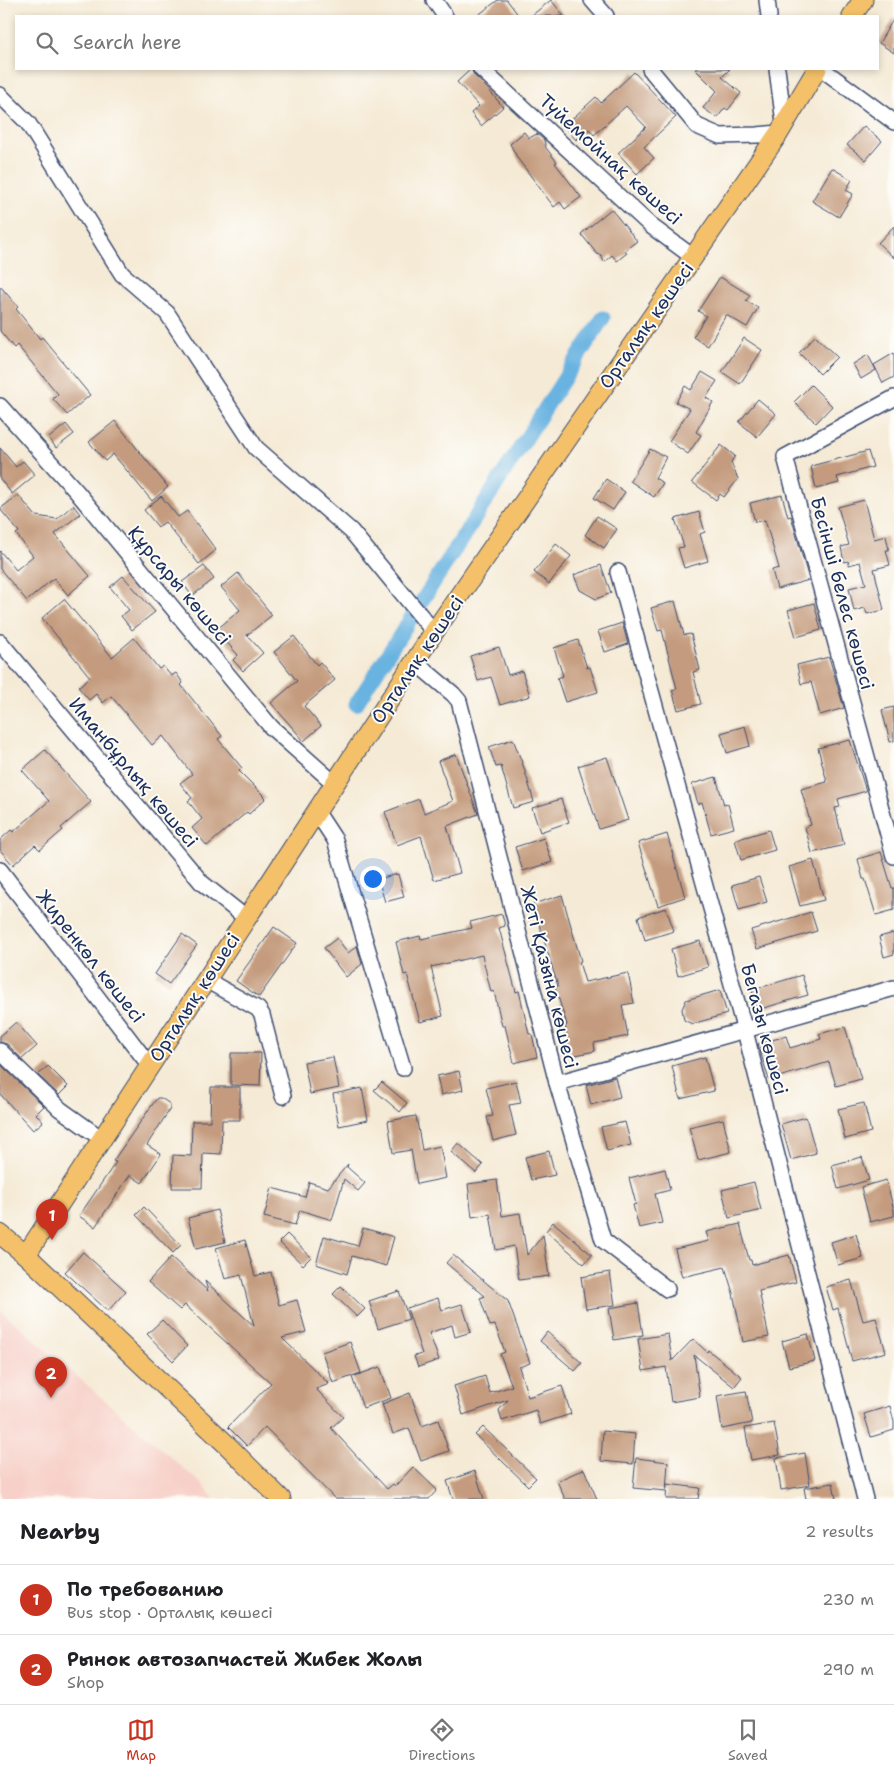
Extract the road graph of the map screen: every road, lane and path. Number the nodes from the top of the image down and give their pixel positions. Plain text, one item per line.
1 (434, 0) edge
2 (592, 0) edge
3 (767, 0) edge
4 (863, 0) edge
5 (444, 15) edge
6 (605, 15) edge
7 (769, 15) edge
8 (853, 15) edge
9 (482, 70) edge
10 (651, 70) edge
11 (776, 70) edge
12 (816, 70) edge
13 (823, 70) edge
14 (0, 95) edge
15 (894, 122) edge
16 (782, 128) junction
17 (693, 257) junction
18 (894, 398) edge
19 (0, 406) edge
20 (618, 572) dead end
21 (434, 632) junction
22 (0, 642) edge
23 (415, 662) junction
24 (335, 784) junction
25 (316, 811) junction
26 (894, 856) edge
27 (0, 870) edge
28 (246, 918) junction
29 (206, 980) junction
30 (894, 988) edge
31 (745, 1031) junction
32 (0, 1051) edge
33 (150, 1066) junction
34 (403, 1068) dead end
35 (557, 1083) junction
36 (283, 1096) dead end
37 (102, 1139) junction
38 (0, 1234) edge
39 (26, 1256) junction
40 (667, 1289) dead end
41 (281, 1499) edge
42 (865, 1499) edge

1 - 5 street
2 - 6 street
3 - 7 street
4 - 8 main road
9 - 17 street, Түйемойнақ көшесі
10 - 16 street
11 - 16 street
12 - 16 main road, Орталық көшесі
13 - 15 street
14 - 21 street
16 - 17 main road, Орталық көшесі
17 - 21 main road, Орталық көшесі
18 - 26 street, Бесінші белес көшесі
19 - 24 street, Құрсары көшесі
20 - 31 street, Бегазы көшесі
21 - 23 main road, Орталық көшесі
22 - 28 street, Иманбұрлық көшесі
23 - 24 main road, Орталық көшесі
23 - 35 street, Жеті Қазына көшесі
24 - 25 main road, Орталық көшесі
25 - 28 main road, Орталық көшесі
25 - 34 street
27 - 33 street, Жиренкөл көшесі
28 - 29 main road, Орталық көшесі
29 - 33 main road, Орталық көшесі
29 - 36 street
30 - 31 street
31 - 35 street
31 - 42 street, Бегазы көшесі
32 - 37 street
33 - 37 main road, Орталық көшесі
35 - 40 street, Жеті Қазына көшесі
37 - 39 main road, Орталық көшесі
38 - 39 main road
39 - 41 main road

